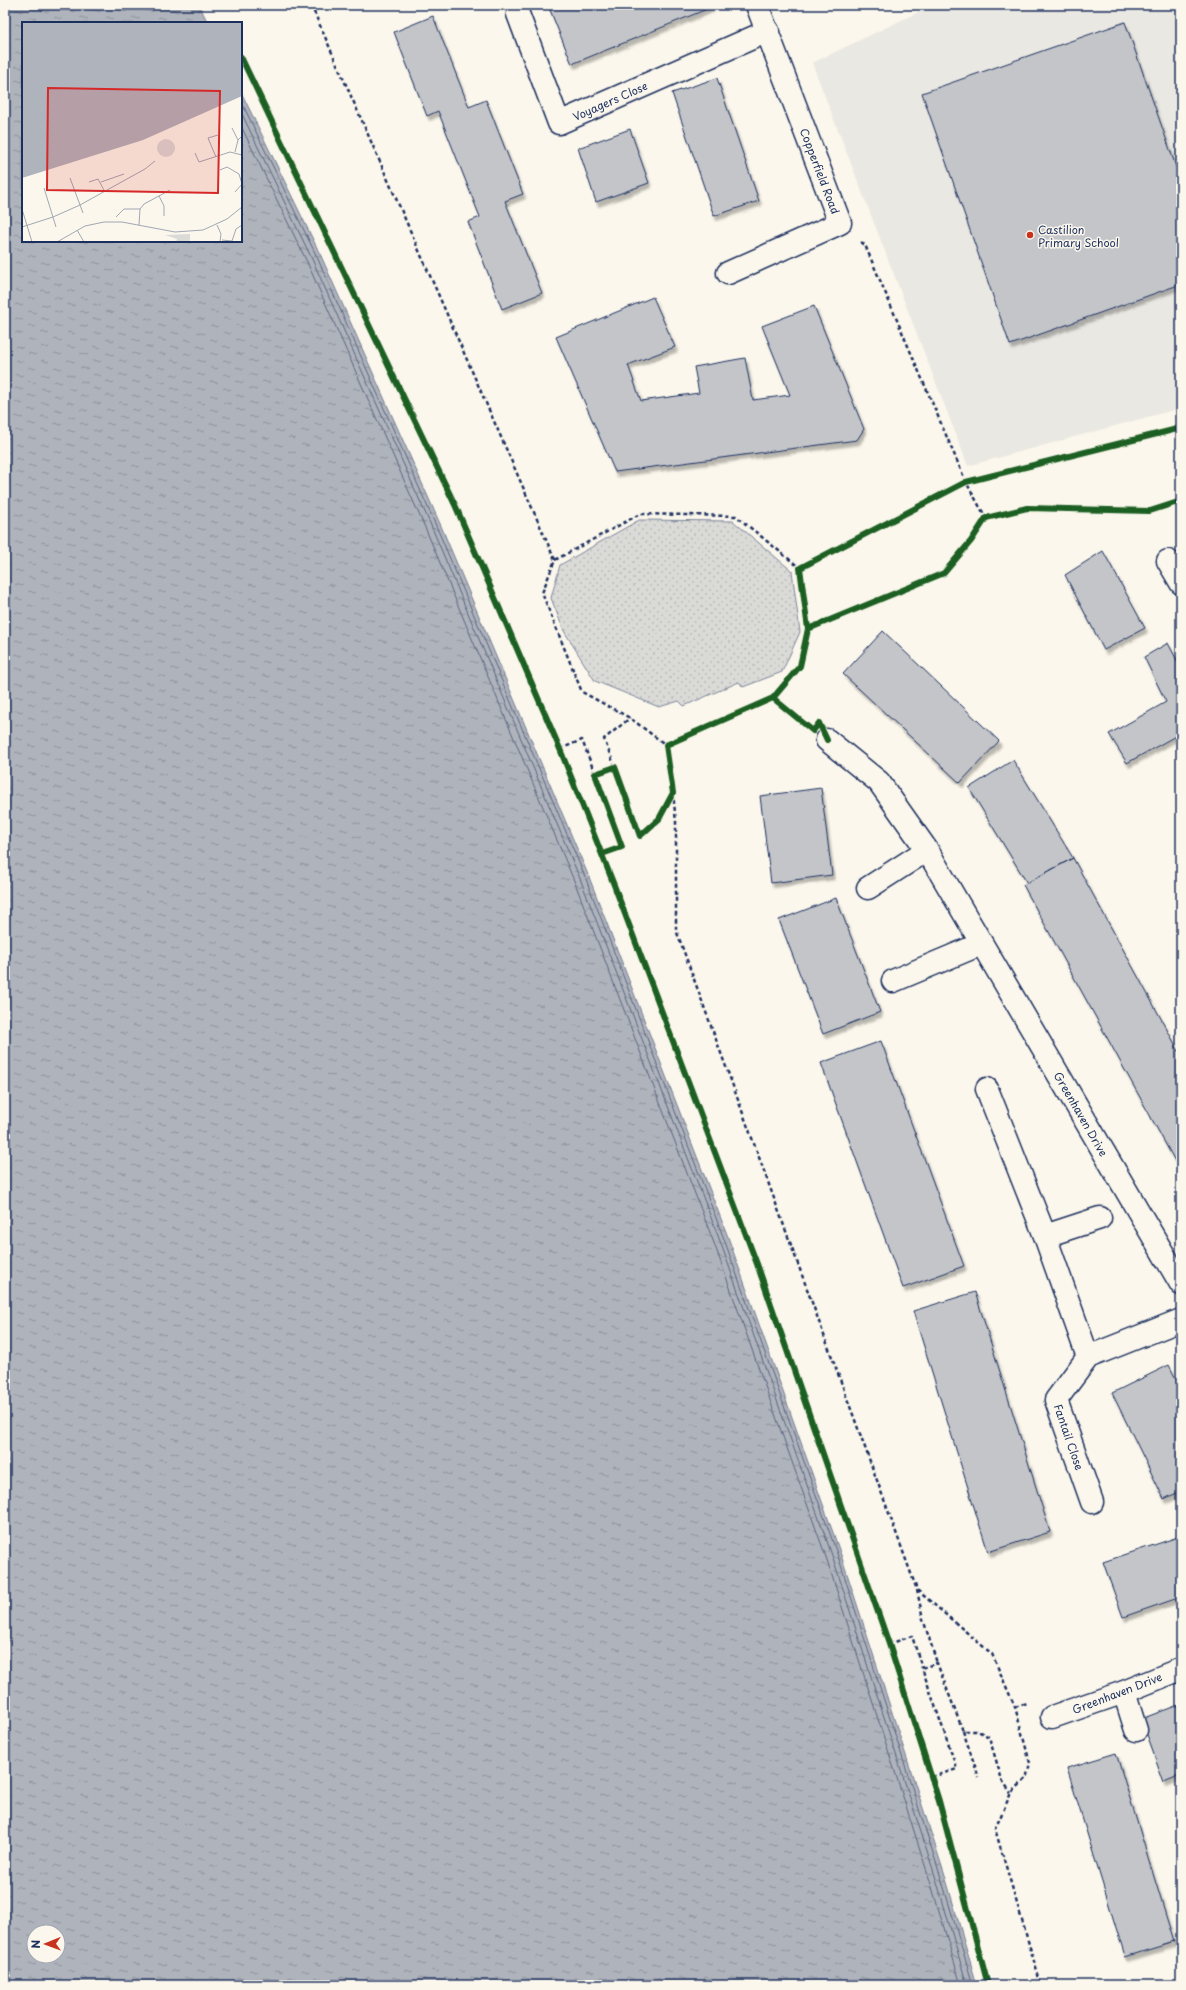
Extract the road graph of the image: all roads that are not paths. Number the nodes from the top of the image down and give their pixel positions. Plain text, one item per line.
1 (757, 5) edge
2 (518, 14) dead end
3 (768, 31) junction
4 (728, 273) dead end
5 (1168, 561) dead end
6 (1181, 583) edge
7 (827, 740) dead end
8 (927, 850) junction
9 (868, 888) dead end
10 (981, 944) junction
11 (893, 981) dead end
12 (987, 1089) dead end
13 (1100, 1218) dead end
14 (1045, 1236) junction
15 (1181, 1284) edge
16 (1181, 1320) edge
17 (1088, 1357) junction
18 (1092, 1502) dead end
19 (1181, 1669) edge
20 (1124, 1692) junction
21 (1052, 1717) dead end
22 (1136, 1730) dead end

1 - 3 street, Copperfield Road
2 - 3 street, Voyagers Close
3 - 4 street, Copperfield Road
5 - 6 street
7 - 8 street, Greenhaven Drive
8 - 9 street
8 - 10 street, Greenhaven Drive
10 - 11 street
10 - 15 street, Greenhaven Drive
12 - 14 street
13 - 14 street
14 - 17 street
16 - 17 street
17 - 18 street, Fantail Close
19 - 20 street, Greenhaven Drive
20 - 21 street, Greenhaven Drive
20 - 22 street

